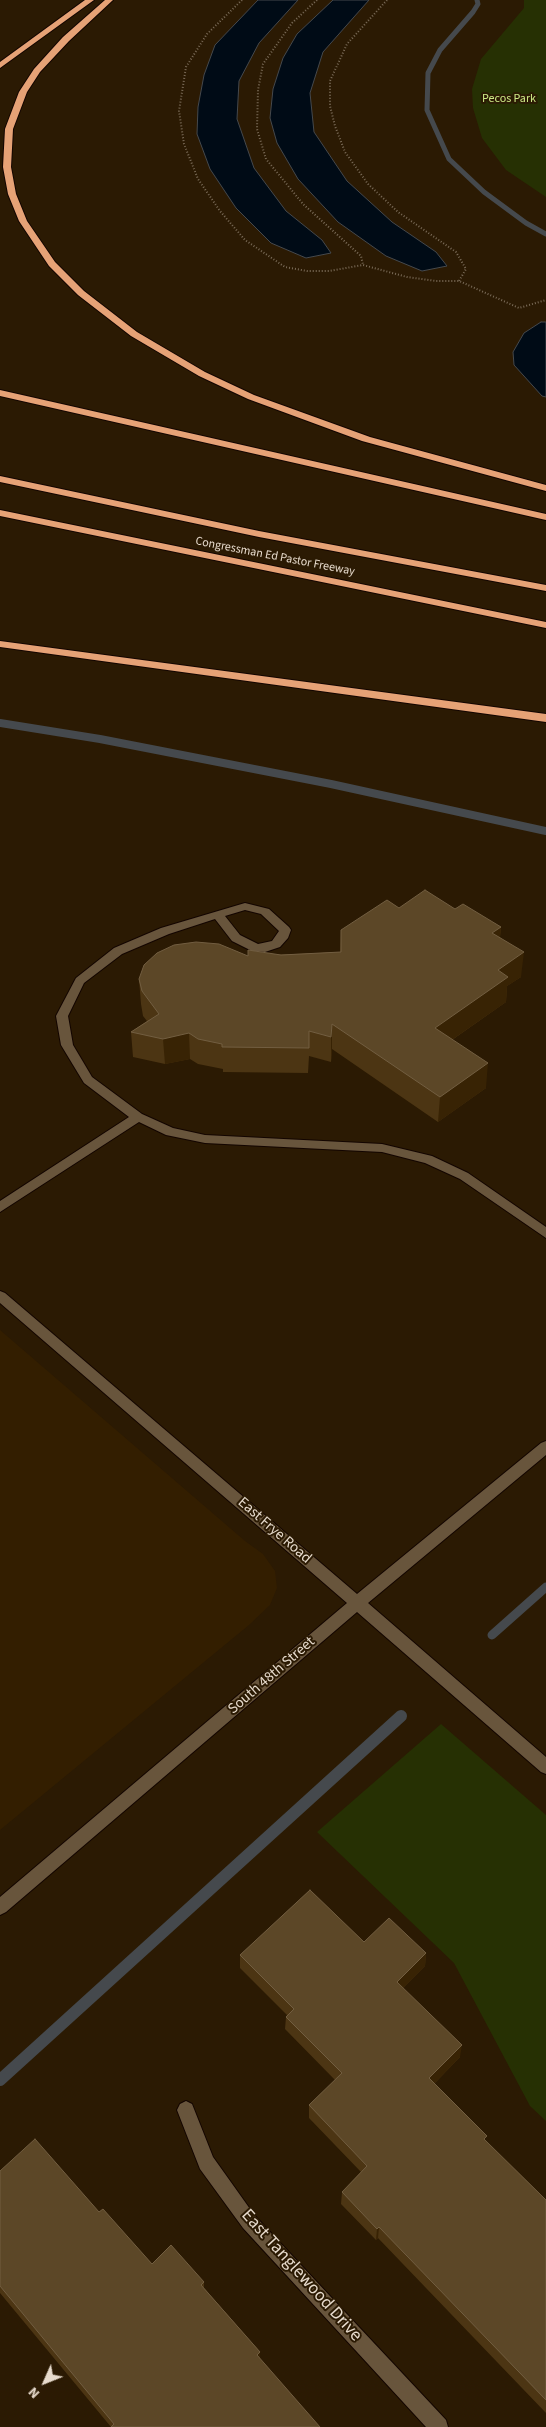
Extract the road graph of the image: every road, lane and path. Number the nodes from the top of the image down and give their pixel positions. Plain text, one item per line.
1 (90, 0) edge
2 (109, 0) edge
3 (242, 0) edge
4 (317, 0) edge
5 (386, 0) edge
6 (0, 66) edge
7 (363, 265) junction
8 (459, 282) junction
9 (546, 300) edge
10 (0, 393) edge
11 (0, 479) edge
12 (546, 488) edge
13 (0, 514) edge
14 (546, 517) edge
15 (546, 588) edge
16 (546, 625) edge
17 (3, 645) edge
18 (546, 718) edge
19 (218, 915) junction
20 (138, 1117) junction
21 (0, 1207) edge
22 (546, 1233) edge
23 (0, 1296) edge
24 (546, 1447) edge
25 (357, 1603) junction
26 (546, 1767) edge
27 (0, 1908) edge
28 (186, 2110) dead end
29 (439, 2427) edge

1 - 6 highway
2 - 12 highway
3 - 7 path
4 - 7 path
5 - 8 path
7 - 8 path
8 - 9 path
10 - 14 highway
11 - 15 highway, Congressman Ed Pastor Freeway
13 - 16 highway, Congressman Ed Pastor Freeway
17 - 18 highway
19 - 19 street
19 - 20 street
20 - 21 street
20 - 22 street
23 - 25 street, East Frye Road
24 - 25 street, South 48th Street
25 - 26 street, East Frye Road
25 - 27 street, South 48th Street
28 - 29 street, East Tanglewood Drive

